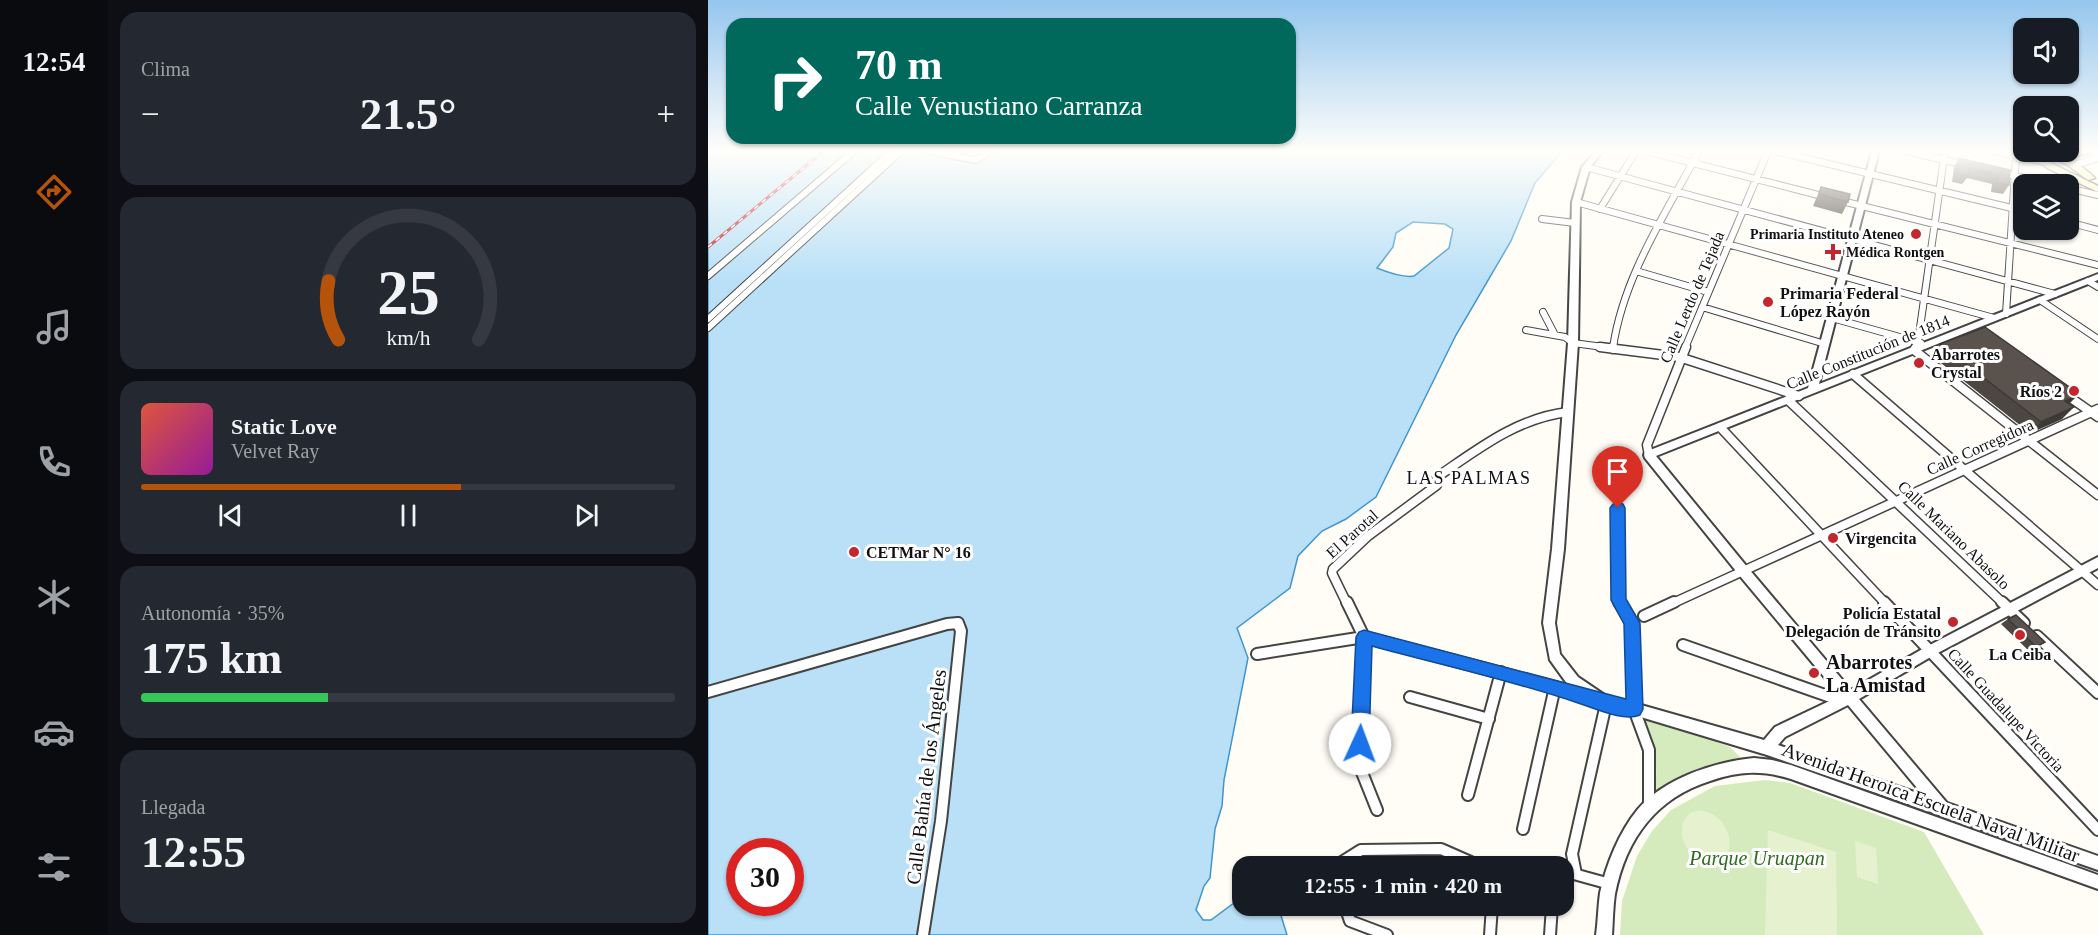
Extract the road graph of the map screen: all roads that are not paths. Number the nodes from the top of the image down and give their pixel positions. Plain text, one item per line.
1 (803, 195) edge
2 (844, 195) edge
3 (853, 195) edge
4 (1578, 195) edge
5 (1609, 195) edge
6 (1675, 195) edge
7 (1686, 195) edge
8 (1750, 195) edge
9 (1817, 195) edge
10 (1864, 195) edge
11 (1939, 195) edge
12 (1955, 195) edge
13 (1576, 202) junction
14 (1861, 206) junction
15 (1600, 209) junction
16 (2013, 209) joint
17 (1744, 211) junction
18 (1542, 219) dead end
19 (1575, 223) junction
20 (1658, 225) junction
21 (1935, 225) junction
22 (2079, 225) edge
23 (2098, 230) edge
24 (1852, 240) junction
25 (2010, 244) junction
26 (1728, 245) junction
27 (1929, 261) junction
28 (2098, 265) edge
29 (1636, 271) junction
30 (708, 276) edge
31 (1842, 276) junction
32 (2098, 277) edge
33 (2088, 281) junction
34 (2008, 283) junction
35 (2098, 287) edge
36 (1708, 292) junction
37 (2055, 294) junction
38 (1924, 299) junction
39 (2040, 300) junction
40 (1701, 307) junction
41 (1543, 312) dead end
42 (2006, 314) junction
43 (1832, 318) junction
44 (1994, 318) junction
45 (708, 319) edge
46 (1972, 327) junction
47 (708, 328) edge
48 (1526, 330) dead end
49 (1981, 334) edge
50 (1554, 335) junction
51 (2098, 339) edge
52 (1573, 343) junction
53 (1825, 344) junction
54 (1916, 346) junction
55 (1613, 349) junction
56 (1679, 357) junction
57 (1819, 367) junction
58 (1849, 376) junction
59 (2055, 386) edge
60 (1812, 391) junction
61 (1799, 396) junction
62 (1788, 400) junction
63 (1568, 412) junction
64 (2096, 413) edge
65 (1720, 427) junction
66 (2030, 441) junction
67 (1649, 455) junction
68 (1965, 470) junction
69 (2098, 495) edge
70 (1898, 502) junction
71 (1618, 508) dead end
72 (1822, 535) junction
73 (2098, 562) edge
74 (2082, 571) junction
75 (1744, 572) junction
76 (2098, 585) edge
77 (2010, 610) junction
78 (1644, 616) dead end
79 (1364, 637) junction
80 (1683, 645) dead end
81 (1930, 651) junction
82 (1257, 654) dead end
83 (1501, 672) junction
84 (1555, 687) junction
85 (708, 692) edge
86 (2098, 693) edge
87 (1410, 697) dead end
88 (1846, 699) junction
89 (1606, 704) junction
90 (1634, 709) junction
91 (1489, 720) junction
92 (1767, 748) junction
93 (1767, 765) junction
94 (1468, 795) dead end
95 (1942, 807) junction
96 (1649, 808) junction
97 (1377, 810) dead end
98 (1523, 829) dead end
99 (2098, 830) edge
100 (1351, 856) edge
101 (1457, 856) edge
102 (2098, 863) edge
103 (1576, 874) joint
104 (2098, 882) edge
105 (1610, 884) junction
106 (1348, 916) edge
107 (1491, 916) edge
108 (1551, 916) edge
109 (923, 935) edge
110 (1387, 935) edge
111 (1490, 935) edge
112 (1550, 935) edge
113 (1604, 935) edge

1 - 30 street
2 - 45 street
3 - 47 street
4 - 13 street, Avenida Heroica Escuela Naval Militar
5 - 15 street
6 - 20 street
7 - 17 street
8 - 17 street, Calle Lerdo de Tejada
9 - 14 street
10 - 14 street
11 - 21 street
12 - 16 street
13 - 15 street
13 - 19 street, Avenida Heroica Escuela Naval Militar
14 - 21 street
14 - 24 street
15 - 20 street
16 - 25 street
17 - 24 street
17 - 26 street, Calle Lerdo de Tejada
18 - 19 street
19 - 52 street, Avenida Heroica Escuela Naval Militar
20 - 26 street
20 - 29 street
21 - 25 street
21 - 27 street
22 - 23 street
24 - 27 street
24 - 31 street
25 - 28 street
25 - 34 street
26 - 31 street
26 - 36 street, Calle Lerdo de Tejada
27 - 34 street
27 - 38 street
29 - 36 street
29 - 55 street
31 - 38 street
31 - 43 street
32 - 33 street, Calle Constitución de 1814
33 - 35 street
33 - 37 street, Calle Constitución de 1814
34 - 37 street
34 - 42 street
36 - 40 street, Calle Lerdo de Tejada
37 - 39 street, Calle Constitución de 1814
38 - 44 street
38 - 54 street
39 - 42 street, Calle Constitución de 1814
39 - 51 street
40 - 53 street
40 - 56 street, Calle Lerdo de Tejada
41 - 50 street
42 - 44 street, Calle Constitución de 1814
43 - 53 street
43 - 54 street
44 - 46 street, Calle Constitución de 1814
46 - 49 street
46 - 54 street, Calle Constitución de 1814
48 - 50 street
50 - 52 street
52 - 55 street
52 - 63 street, Avenida Heroica Escuela Naval Militar
53 - 57 street
54 - 58 street, Calle Constitución de 1814
54 - 66 street
55 - 56 street
56 - 61 street
56 - 67 street, Calle Lerdo de Tejada
57 - 58 street
57 - 60 street
58 - 60 street, Calle Constitución de 1814
58 - 68 street
59 - 64 street
60 - 61 street, Calle Constitución de 1814
61 - 62 street, Calle Constitución de 1814
62 - 65 street, Calle Constitución de 1814
62 - 70 street, Calle Mariano Abasolo
63 - 79 street, El Parotal
63 - 89 street, Avenida Heroica Escuela Naval Militar
64 - 66 street, Calle Corregidora
65 - 67 street, Calle Constitución de 1814
65 - 72 street, Calle Guadalupe Victoria
66 - 68 street, Calle Corregidora
66 - 69 street
67 - 75 street
68 - 70 street, Calle Corregidora
68 - 74 street
70 - 72 street, Calle Corregidora
70 - 77 street, Calle Mariano Abasolo
71 - 90 street
72 - 75 street, Calle Corregidora
72 - 81 street, Calle Guadalupe Victoria
73 - 74 street
74 - 76 street
74 - 77 street
75 - 78 street, Calle Corregidora
75 - 88 street
77 - 81 street
77 - 86 street, Calle Mariano Abasolo
79 - 82 street
79 - 83 street
79 - 97 street, El Parotal
80 - 88 street
81 - 88 street
81 - 99 street, Calle Guadalupe Victoria
83 - 84 street
83 - 91 street
84 - 89 street
84 - 98 street
85 - 109 street, Calle Bahía de los Ángeles
87 - 91 street
88 - 92 street
88 - 95 street
89 - 90 street, Avenida Heroica Escuela Naval Militar
89 - 103 street
90 - 92 street, Avenida Heroica Escuela Naval Militar
90 - 96 street
91 - 94 street
92 - 93 street, Avenida Heroica Escuela Naval Militar
92 - 95 street, Avenida Heroica Escuela Naval Militar
93 - 96 street
93 - 104 street, Avenida Heroica Escuela Naval Militar
95 - 102 street, Avenida Heroica Escuela Naval Militar
96 - 105 street
100 - 101 street
103 - 105 street
105 - 113 street
106 - 110 street
107 - 111 street
108 - 112 street

